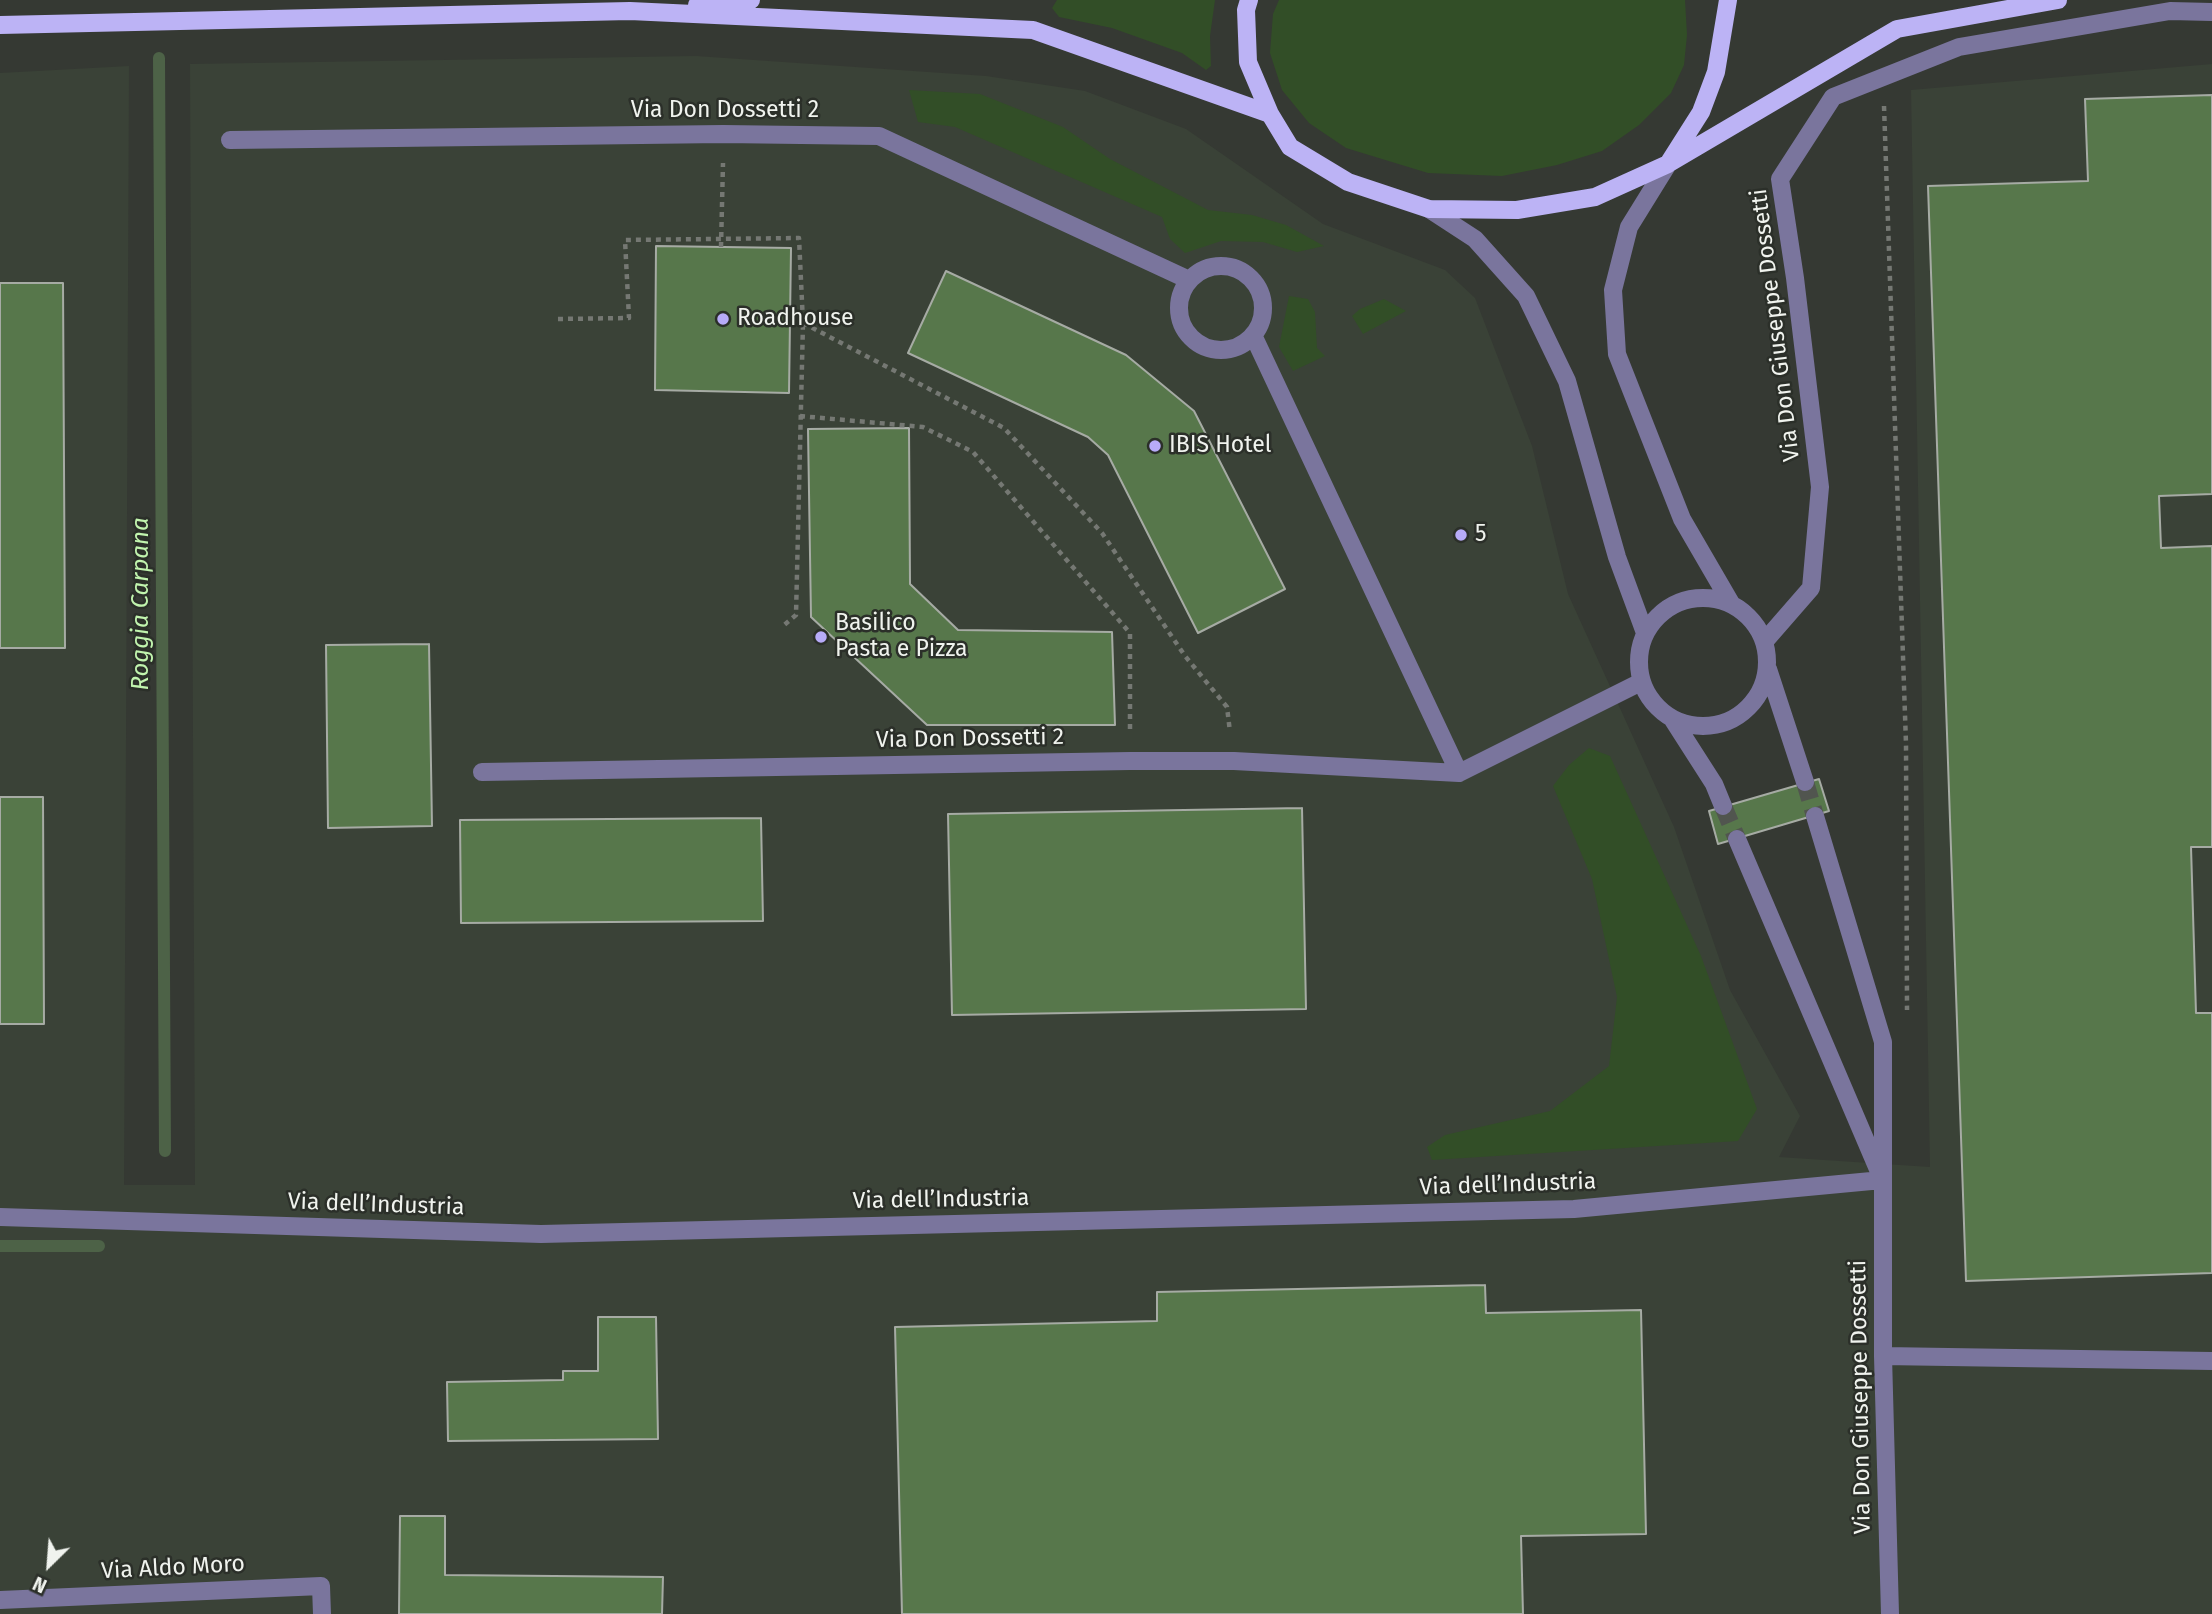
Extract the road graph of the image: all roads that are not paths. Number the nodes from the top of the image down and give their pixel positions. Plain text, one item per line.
1 (751, 0) edge
2 (1249, 0) edge
3 (1728, 0) edge
4 (2058, 0) edge
5 (631, 11) junction
6 (2212, 12) edge
7 (0, 25) edge
8 (1270, 114) junction
9 (230, 140) dead end
10 (1668, 164) junction
11 (1429, 209) junction
12 (1189, 280) junction
13 (1253, 335) junction
14 (1732, 605) junction
15 (1645, 634) junction
16 (1764, 642) junction
17 (1767, 667) junction
18 (1641, 682) junction
19 (1674, 720) junction
20 (482, 772) dead end
21 (1459, 772) junction
22 (1805, 782) tunnel mouth
23 (1723, 806) tunnel mouth
24 (1815, 816) tunnel mouth
25 (1737, 839) tunnel mouth
26 (1882, 1180) junction
27 (0, 1217) edge
28 (1883, 1356) junction
29 (2212, 1361) edge
30 (0, 1600) edge
31 (322, 1614) edge
32 (1890, 1614) edge

1 - 5 main road
2 - 8 main road
3 - 10 main road
4 - 10 main road
5 - 7 main road
5 - 8 main road
6 - 16 street, Via Don Giuseppe Dossetti
8 - 11 main road
9 - 12 street, Via Don Dossetti 2
10 - 11 main road
10 - 14 street
11 - 15 street
12 - 13 street
12 - 13 street
13 - 21 street
14 - 15 street
14 - 16 street
15 - 18 street
16 - 17 street
17 - 19 street
17 - 22 street
18 - 19 street
18 - 21 street, Via Don Dossetti 2
19 - 23 street
20 - 21 street, Via Don Dossetti 2
24 - 26 street, Via Don Giuseppe Dossetti
25 - 26 street, Via Don Giuseppe Dossetti
26 - 27 street, Via dell’Industria
26 - 28 street, Via Don Giuseppe Dossetti
28 - 29 street
28 - 32 street, Via Don Giuseppe Dossetti
30 - 31 street, Via Aldo Moro

